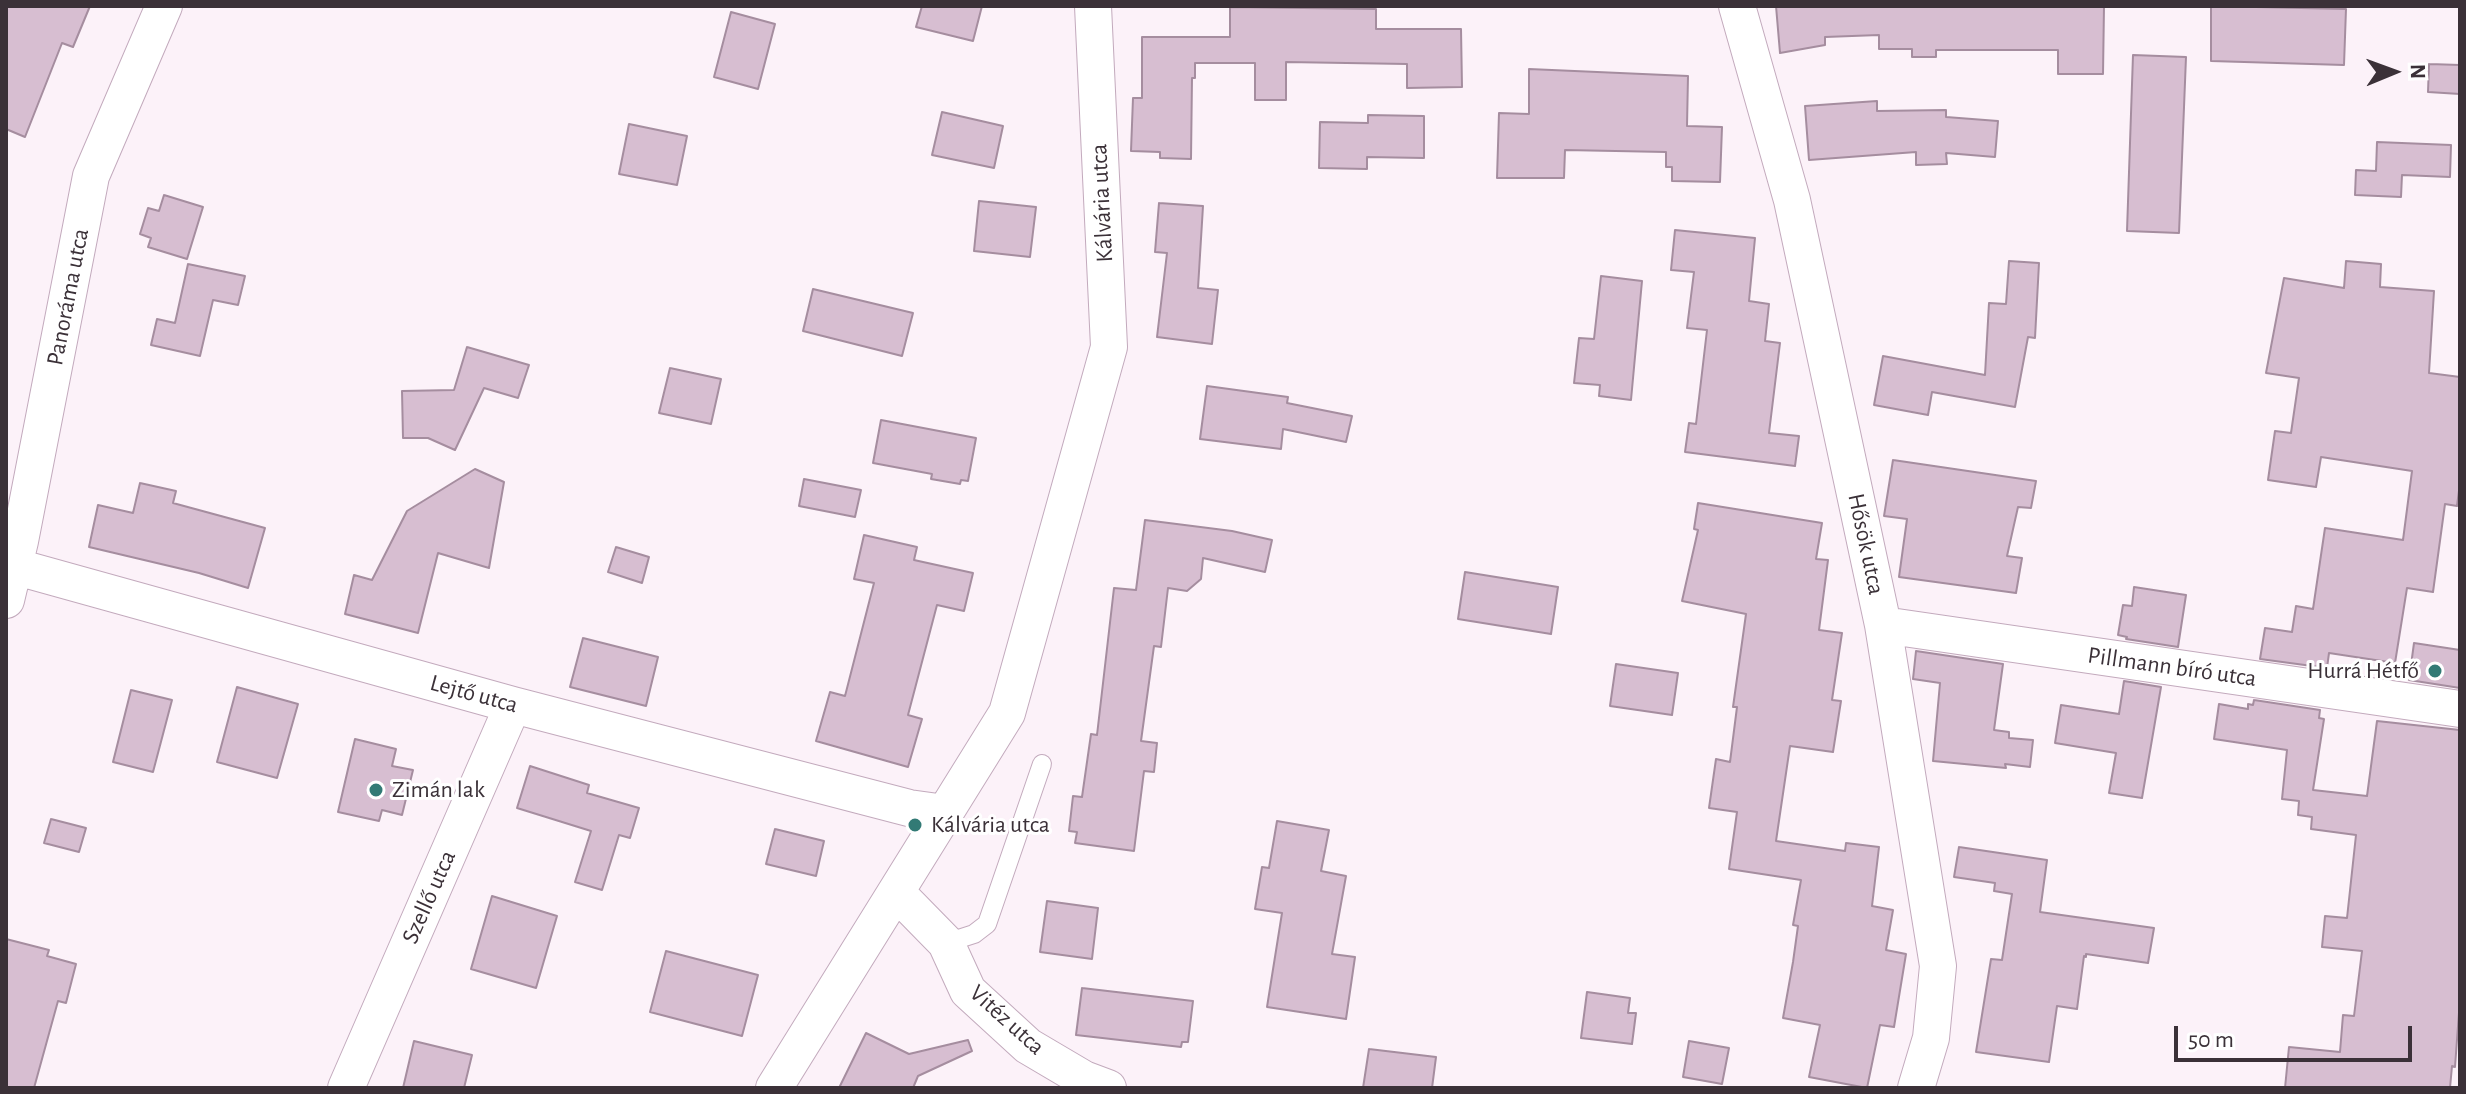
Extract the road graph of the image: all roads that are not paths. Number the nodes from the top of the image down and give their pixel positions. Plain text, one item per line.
1 (164, 6) edge
2 (1093, 6) edge
3 (1737, 6) edge
4 (9, 577) edge
5 (1883, 625) junction
6 (513, 705) junction
7 (2460, 709) edge
8 (1042, 764) dead end
9 (945, 813) junction
10 (897, 893) junction
11 (946, 943) junction
12 (346, 1088) edge
13 (774, 1088) edge
14 (1108, 1088) edge
15 (1916, 1088) edge

1 - 4 street, Panoráma utca
2 - 9 street, Kálvária utca
3 - 5 street, Hősök utca
4 - 6 street, Lejtő utca
5 - 7 street, Pillmann bíró utca
5 - 15 street, Hősök utca
6 - 9 street, Lejtő utca
6 - 12 street, Szellő utca
8 - 11 lane
9 - 10 street, Kálvária utca
10 - 11 street, Vitéz utca
10 - 13 street, Kálvária utca
11 - 14 street, Vitéz utca

